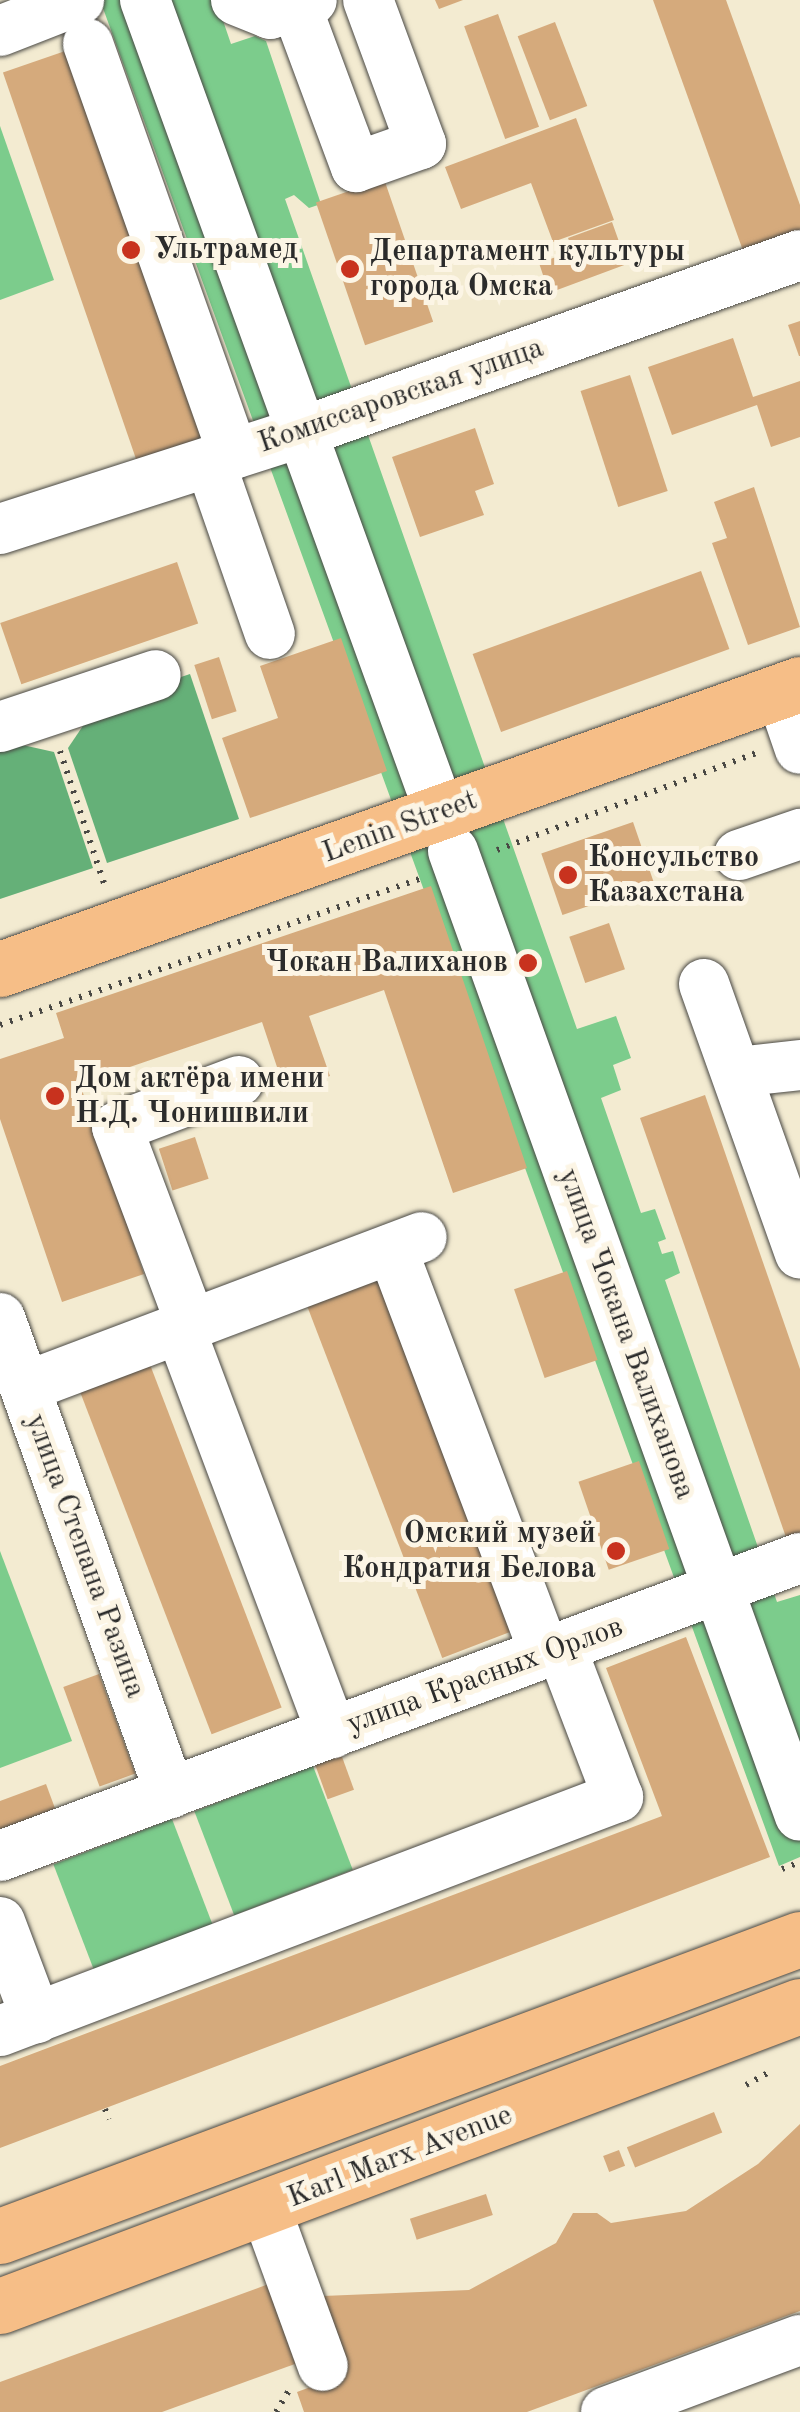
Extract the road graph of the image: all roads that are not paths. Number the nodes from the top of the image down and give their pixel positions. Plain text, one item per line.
1 (146, 0) edge
2 (236, 0) edge
3 (368, 0) edge
4 (304, 3) edge
5 (84, 22) edge
6 (0, 31) edge
7 (800, 255) edge
8 (305, 431) junction
9 (222, 458) junction
10 (0, 529) edge
11 (270, 634) dead end
12 (156, 675) dead end
13 (794, 715) edge
14 (0, 728) edge
15 (430, 785) dead end
16 (800, 834) edge
17 (739, 855) dead end
18 (456, 858) road end
19 (0, 969) edge
20 (704, 984) dead end
21 (800, 1066) edge
22 (737, 1072) junction
23 (239, 1082) dead end
24 (800, 1253) edge
25 (0, 1318) edge
26 (186, 1326) junction
27 (25, 1387) junction
28 (800, 1558) edge
29 (717, 1588) junction
30 (553, 1651) junction
31 (332, 1733) junction
32 (170, 1793) junction
33 (800, 1816) edge
34 (0, 1856) edge
35 (0, 1922) edge
36 (800, 1940) edge
37 (800, 2006) edge
38 (18, 2024) edge
39 (265, 2207) junction
40 (0, 2236) edge
41 (0, 2306) edge
42 (800, 2340) edge
43 (323, 2366) dead end
44 (606, 2412) edge

1 - 8 street
2 - 4 street
3 - 4 street
5 - 6 street
5 - 9 street
7 - 8 street, Комиссаровская улица
8 - 9 street, Комиссаровская улица
8 - 15 street
9 - 10 street, Комиссаровская улица
9 - 11 street
12 - 14 street
13 - 19 main road, Lenin Street
16 - 17 street
18 - 29 street, улица Чокана Валиханова
20 - 22 street
21 - 22 street
22 - 24 street
23 - 26 street
25 - 27 street, улица Степана Разина
26 - 27 street
26 - 30 street
26 - 31 street
27 - 32 street, улица Степана Разина
28 - 29 street, улица Красных Орлов
29 - 30 street, улица Красных Орлов
29 - 33 street, улица Чокана Валиханова
30 - 31 street, улица Красных Орлов
30 - 38 street
31 - 32 street, улица Красных Орлов
32 - 34 street, улица Красных Орлов
35 - 38 street
36 - 40 main road
37 - 39 main road, Karl Marx Avenue
39 - 41 main road, Karl Marx Avenue
39 - 43 street
42 - 44 street

